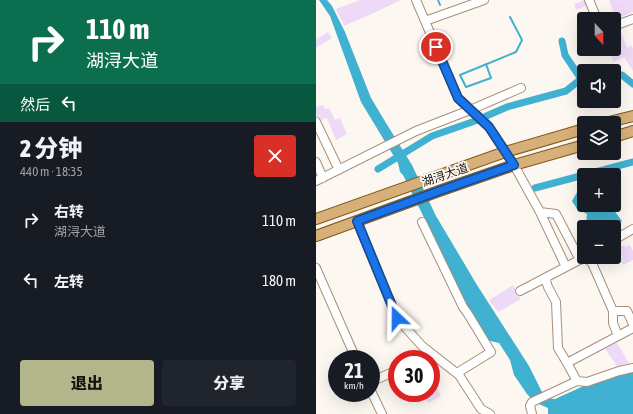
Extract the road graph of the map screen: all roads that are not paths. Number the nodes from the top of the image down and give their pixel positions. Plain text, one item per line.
1 (416, 0) edge
2 (484, 0) edge
3 (589, 0) edge
4 (594, 12) edge
5 (633, 19) edge
6 (425, 21) junction
7 (621, 23) edge
8 (521, 88) dead end
9 (470, 110) junction
10 (633, 116) edge
11 (621, 119) edge
12 (316, 122) edge
13 (577, 131) edge
14 (633, 131) edge
15 (621, 135) edge
16 (577, 147) edge
17 (505, 152) junction
18 (316, 162) edge
19 (514, 165) junction
20 (339, 170) junction
21 (320, 179) edge
22 (540, 212) junction
23 (316, 219) edge
24 (357, 221) junction
25 (422, 222) dead end
26 (633, 229) edge
27 (316, 236) edge
28 (621, 236) edge
29 (577, 247) edge
30 (577, 262) edge
31 (592, 264) edge
32 (566, 267) junction
33 (316, 268) edge
34 (546, 278) junction
35 (520, 291) dead end
36 (613, 311) junction
37 (633, 324) edge
38 (633, 328) edge
39 (618, 336) junction
40 (352, 350) edge
41 (426, 350) edge
42 (440, 361) edge
43 (567, 363) junction
44 (633, 368) edge
45 (457, 373) junction
46 (577, 381) junction
47 (376, 402) edge
48 (382, 414) edge
49 (490, 414) edge
50 (532, 414) edge

1 - 6 street
2 - 6 street
3 - 4 street
5 - 7 street
6 - 9 street
8 - 9 street
9 - 17 street
9 - 20 street
10 - 11 main road
12 - 20 street
13 - 17 main road, 湖浔大道
14 - 15 main road
16 - 19 main road, 湖浔大道
17 - 19 street
17 - 23 main road, 湖浔大道
18 - 21 street
19 - 22 street
19 - 24 main road, 湖浔大道
20 - 21 street
22 - 29 street
22 - 32 street
24 - 27 main road, 湖浔大道
24 - 41 street
25 - 45 street
26 - 28 street
30 - 32 street
31 - 36 street
32 - 34 street
33 - 40 street
34 - 35 street
34 - 43 street
36 - 37 street
36 - 39 street
38 - 39 street
39 - 43 street
42 - 45 street
43 - 46 street
44 - 46 street
45 - 49 street
46 - 50 street
47 - 48 street

